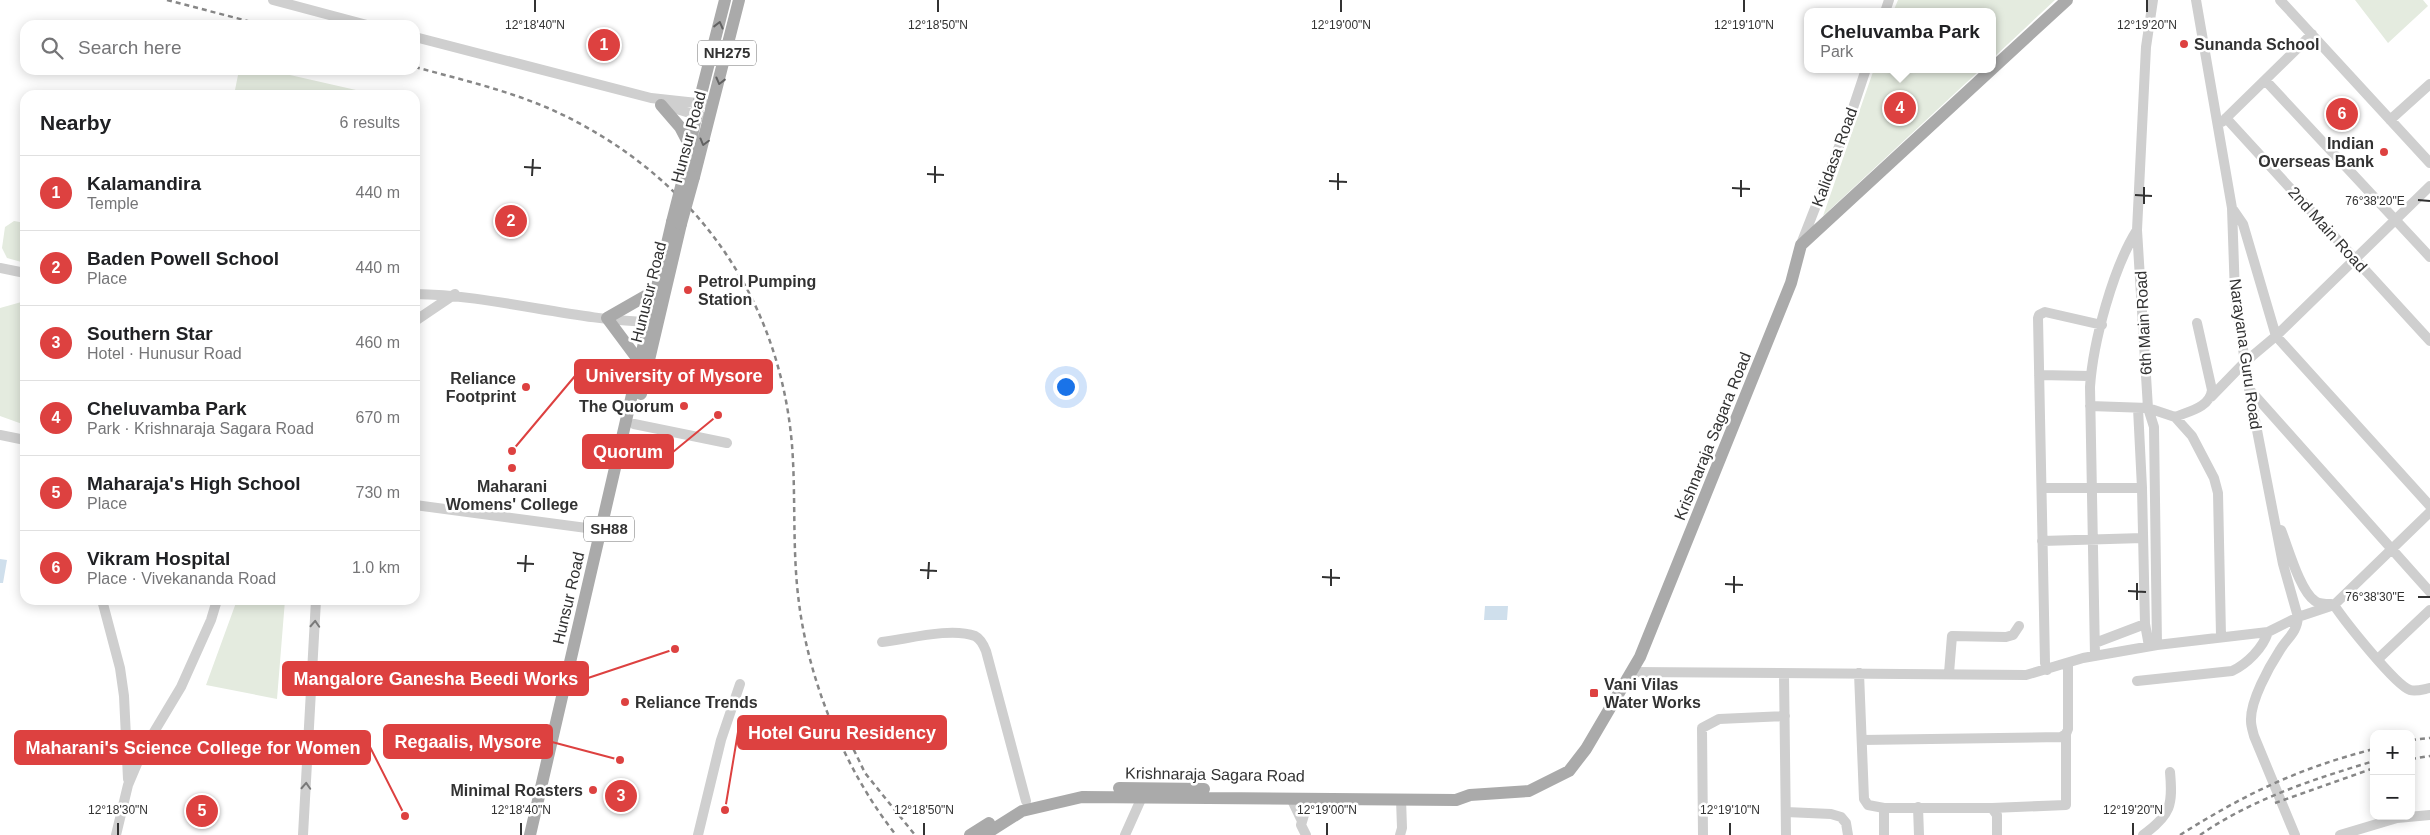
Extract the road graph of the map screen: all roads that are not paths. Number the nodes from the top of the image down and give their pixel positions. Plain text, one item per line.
1 (273, 0) edge
2 (725, 0) edge
3 (739, 0) edge
4 (2067, 0) edge
5 (2153, 0) edge
6 (2196, 0) edge
7 (2280, 0) edge
8 (348, 20) edge
9 (2312, 34) junction
10 (420, 39) edge
11 (1996, 65) edge
12 (1865, 73) edge
13 (1988, 73) edge
14 (2265, 80) junction
15 (2430, 84) edge
16 (656, 102) junction
17 (699, 102) junction
18 (712, 113) junction
19 (696, 115) junction
20 (2226, 118) junction
21 (2390, 120) junction
22 (2218, 126) junction
23 (691, 148) junction
24 (2430, 163) edge
25 (689, 176) junction
26 (2430, 186) edge
27 (2232, 208) junction
28 (2395, 220) junction
29 (677, 223) junction
30 (2137, 230) junction
31 (1801, 245) junction
32 (2430, 257) edge
33 (2355, 259) junction
34 (0, 268) edge
35 (20, 272) edge
36 (656, 290) junction
37 (420, 294) edge
38 (455, 294) junction
39 (420, 318) edge
40 (607, 318) junction
41 (652, 322) junction
42 (2197, 323) dead end
43 (2102, 325) junction
44 (2276, 336) junction
45 (2430, 341) edge
46 (639, 361) junction
47 (2245, 362) junction
48 (2039, 375) junction
49 (2090, 376) junction
50 (2249, 389) junction
51 (2211, 397) junction
52 (2090, 406) junction
53 (2143, 408) junction
54 (2176, 417) junction
55 (634, 424) junction
56 (0, 435) edge
57 (20, 439) edge
58 (727, 443) dead end
59 (2091, 487) junction
60 (2042, 488) junction
61 (2142, 488) junction
62 (2272, 505) junction
63 (420, 506) edge
64 (2430, 506) edge
65 (2430, 512) edge
66 (605, 530) junction
67 (2143, 538) junction
68 (2094, 539) junction
69 (2042, 541) junction
70 (2391, 550) junction
71 (2430, 592) edge
72 (103, 605) edge
73 (216, 605) edge
74 (316, 605) edge
75 (2334, 605) junction
76 (2430, 610) edge
77 (2298, 617) junction
78 (2146, 624) junction
79 (2019, 626) dead end
80 (2268, 632) junction
81 (2221, 636) junction
82 (882, 642) dead end
83 (2094, 643) junction
84 (2153, 646) junction
85 (2095, 656) junction
86 (2378, 659) junction
87 (2068, 663) junction
88 (2047, 670) junction
89 (1633, 672) junction
90 (1859, 673) junction
91 (1949, 673) junction
92 (1784, 674) junction
93 (2137, 681) dead end
94 (740, 684) dead end
95 (2430, 688) edge
96 (1785, 716) junction
97 (2066, 734) junction
98 (1862, 740) junction
99 (2170, 772) dead end
100 (128, 786) junction
101 (1291, 795) junction
102 (1309, 795) junction
103 (1470, 795) junction
104 (1142, 797) junction
105 (1401, 799) junction
106 (1026, 801) junction
107 (1918, 807) junction
108 (1884, 808) junction
109 (1992, 808) junction
110 (1786, 812) junction
111 (2430, 814) edge
112 (1302, 821) junction
113 (116, 835) edge
114 (303, 835) edge
115 (530, 835) edge
116 (538, 835) edge
117 (698, 835) edge
118 (970, 835) edge
119 (984, 835) edge
120 (1126, 835) edge
121 (1306, 835) edge
122 (1400, 835) edge
123 (1703, 835) edge
124 (1786, 835) edge
125 (1848, 835) edge
126 (1884, 835) edge
127 (1919, 835) edge
128 (1997, 835) edge
129 (2143, 835) edge
130 (2294, 835) edge
131 (2340, 835) edge

1 - 8 street
17 -> 2 main road
3 -> 18 main road, Hunsur Road / NH275
4 - 11 main road
5 - 30 street, 6th Main Road
6 - 22 street, Narayana Guru Road
7 - 9 street
9 - 14 street
9 - 21 street
10 - 16 street
12 - 31 street, Kalidasa Road
13 - 31 main road
14 - 20 street
14 - 28 street
15 - 21 street
16 - 17 street
16 - 19 street
16 - 23 main road
17 - 18 street
17 - 19 main road
18 - 19 street
18 -> 25 main road, Hunsur Road / SH88
19 - 23 main road
20 - 22 street
20 - 33 street, 2nd Main Road
21 - 24 street
22 - 27 street, Narayana Guru Road
23 - 25 main road
25 - 29 main road, Hunsur Road / SH88, bridge
26 - 28 street
27 - 44 street
27 - 47 street, Narayana Guru Road
28 - 32 street
28 - 33 street
29 - 36 main road, Hunsur Road
29 - 41 main road, Hunusur Road / SH88
30 - 43 street
30 - 53 street, 6th Main Road
31 - 89 main road, Krishnaraja Sagara Road
33 - 44 street
33 - 45 street, 2nd Main Road
34 - 35 street
36 - 40 main road
36 - 41 main road, Hunsur Road
37 - 38 street
38 - 39 street
38 - 40 street
40 - 41 street
40 - 46 main road
41 - 46 main road, Hunsur Road
41 - 55 main road, Hunusur Road / SH88
42 - 51 street
43 - 48 street
43 - 49 street
44 - 47 street
44 - 64 street
46 - 66 main road, Hunsur Road
47 - 50 street, Narayana Guru Road
47 - 51 street
48 - 49 street
48 - 60 street
49 - 52 street
50 - 62 street, Narayana Guru Road
50 - 70 street
51 - 54 street
52 - 53 street
52 - 59 street
53 - 54 street
53 - 61 street
53 - 84 street, 6th Main Road
54 - 81 street
55 - 58 street
55 - 66 main road, Hunusur Road / SH88
56 - 57 street
59 - 60 street
59 - 61 street
59 - 68 street
60 - 69 street
61 - 67 street
62 - 75 street
62 - 77 street, Narayana Guru Road
63 - 66 street
65 - 70 street
66 - 115 main road, Hunsur Road
66 - 116 main road, Hunusur Road / SH88
67 - 68 street
67 - 78 street
68 - 69 street
68 - 83 street
69 - 88 street
70 - 71 street
70 - 75 street
72 - 100 street
73 - 100 street
114 -> 74 street
75 - 77 street
75 - 86 street
76 - 86 street
77 - 80 street
77 - 130 street
78 - 83 street
78 - 84 street
79 - 91 street
80 - 81 street
80 - 93 street
81 - 84 street
82 - 106 street
83 - 85 street
84 - 85 street
85 - 87 street
86 - 95 street
87 - 88 street
87 - 97 street
88 - 91 street
89 - 92 street
89 - 103 main road, Krishnaraja Sagara Road
90 - 91 street
90 - 92 street
90 - 98 street
92 - 96 street
94 - 117 street
96 - 110 street
96 - 123 street
97 - 98 street
97 - 109 street
98 - 108 street
99 - 129 street
100 - 113 street
101 - 102 main road, Krishnaraja Sagara Road
101 - 104 main road, Krishnaraja Sagara Road
101 - 106 main road, Krishnaraja Sagara Road
101 - 112 street
102 - 103 main road, Krishnaraja Sagara Road
102 - 105 main road, Krishnaraja Sagara Road
102 - 112 street
103 - 105 main road, Krishnaraja Sagara Road
104 - 119 main road, Krishnaraja Sagara Road
104 - 120 street
105 - 122 street
106 - 118 main road, Krishnaraja Sagara Road
107 - 108 street
107 - 109 street
107 - 127 street
108 - 126 street
109 - 128 street
110 - 124 street
110 - 125 street
111 - 131 street
112 - 121 street

